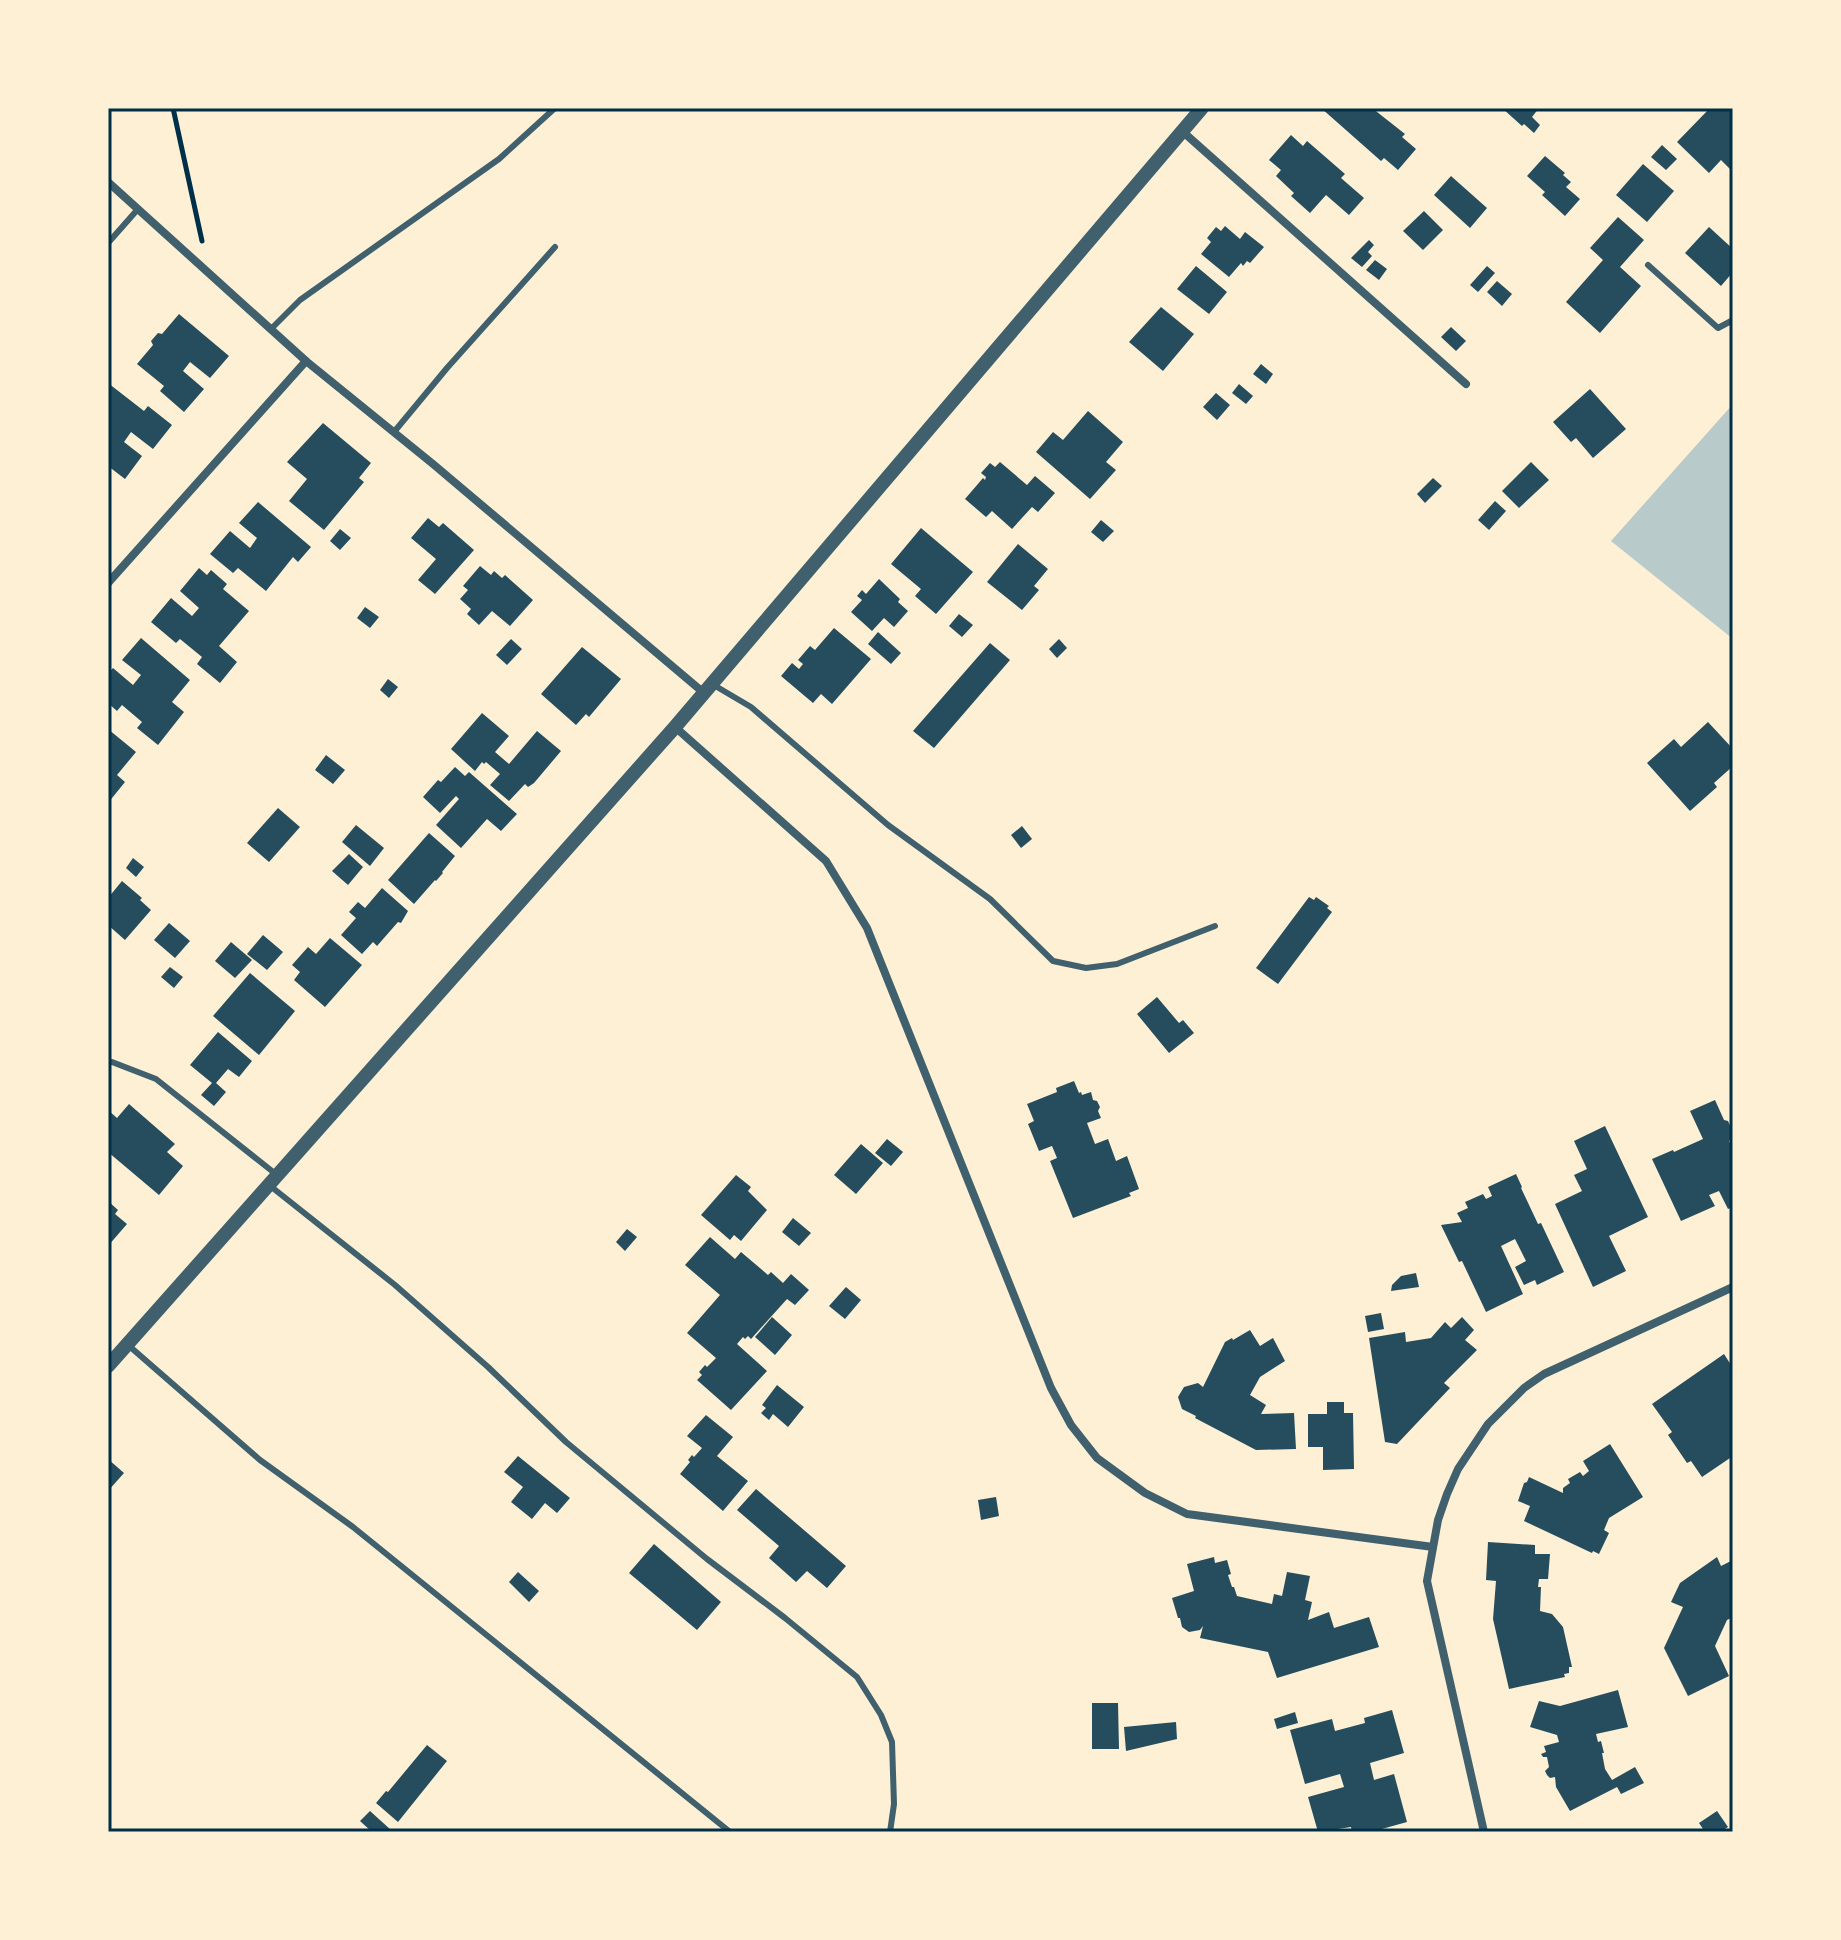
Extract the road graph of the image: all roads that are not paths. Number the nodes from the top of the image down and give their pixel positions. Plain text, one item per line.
1 (555, 108) edge
2 (1202, 108) edge
3 (1182, 131) junction
4 (108, 182) edge
5 (138, 209) junction
6 (110, 238) edge
7 (555, 247) dead end
8 (1648, 265) dead end
9 (1733, 320) edge
10 (271, 329) junction
11 (306, 361) junction
12 (1466, 384) dead end
13 (394, 432) junction
14 (108, 583) edge
15 (708, 688) junction
16 (675, 727) junction
17 (1215, 926) dead end
18 (108, 1062) edge
19 (273, 1180) junction
20 (1733, 1287) edge
21 (128, 1345) junction
22 (108, 1366) edge
23 (1433, 1547) junction
24 (730, 1832) edge
25 (890, 1832) edge
26 (1484, 1832) edge

1 - 10 lane
2 - 3 street
3 - 12 street
3 - 15 street
4 - 5 street
5 - 6 lane
5 - 10 street
7 - 13 lane
8 - 9 lane
10 - 11 street
11 - 13 street
11 - 14 street
13 - 15 street
15 - 16 street
15 - 17 lane
16 - 19 street
16 - 23 street
18 - 19 lane
19 - 21 street
19 - 25 lane
20 - 23 street
21 - 22 street
21 - 24 lane
23 - 26 street

